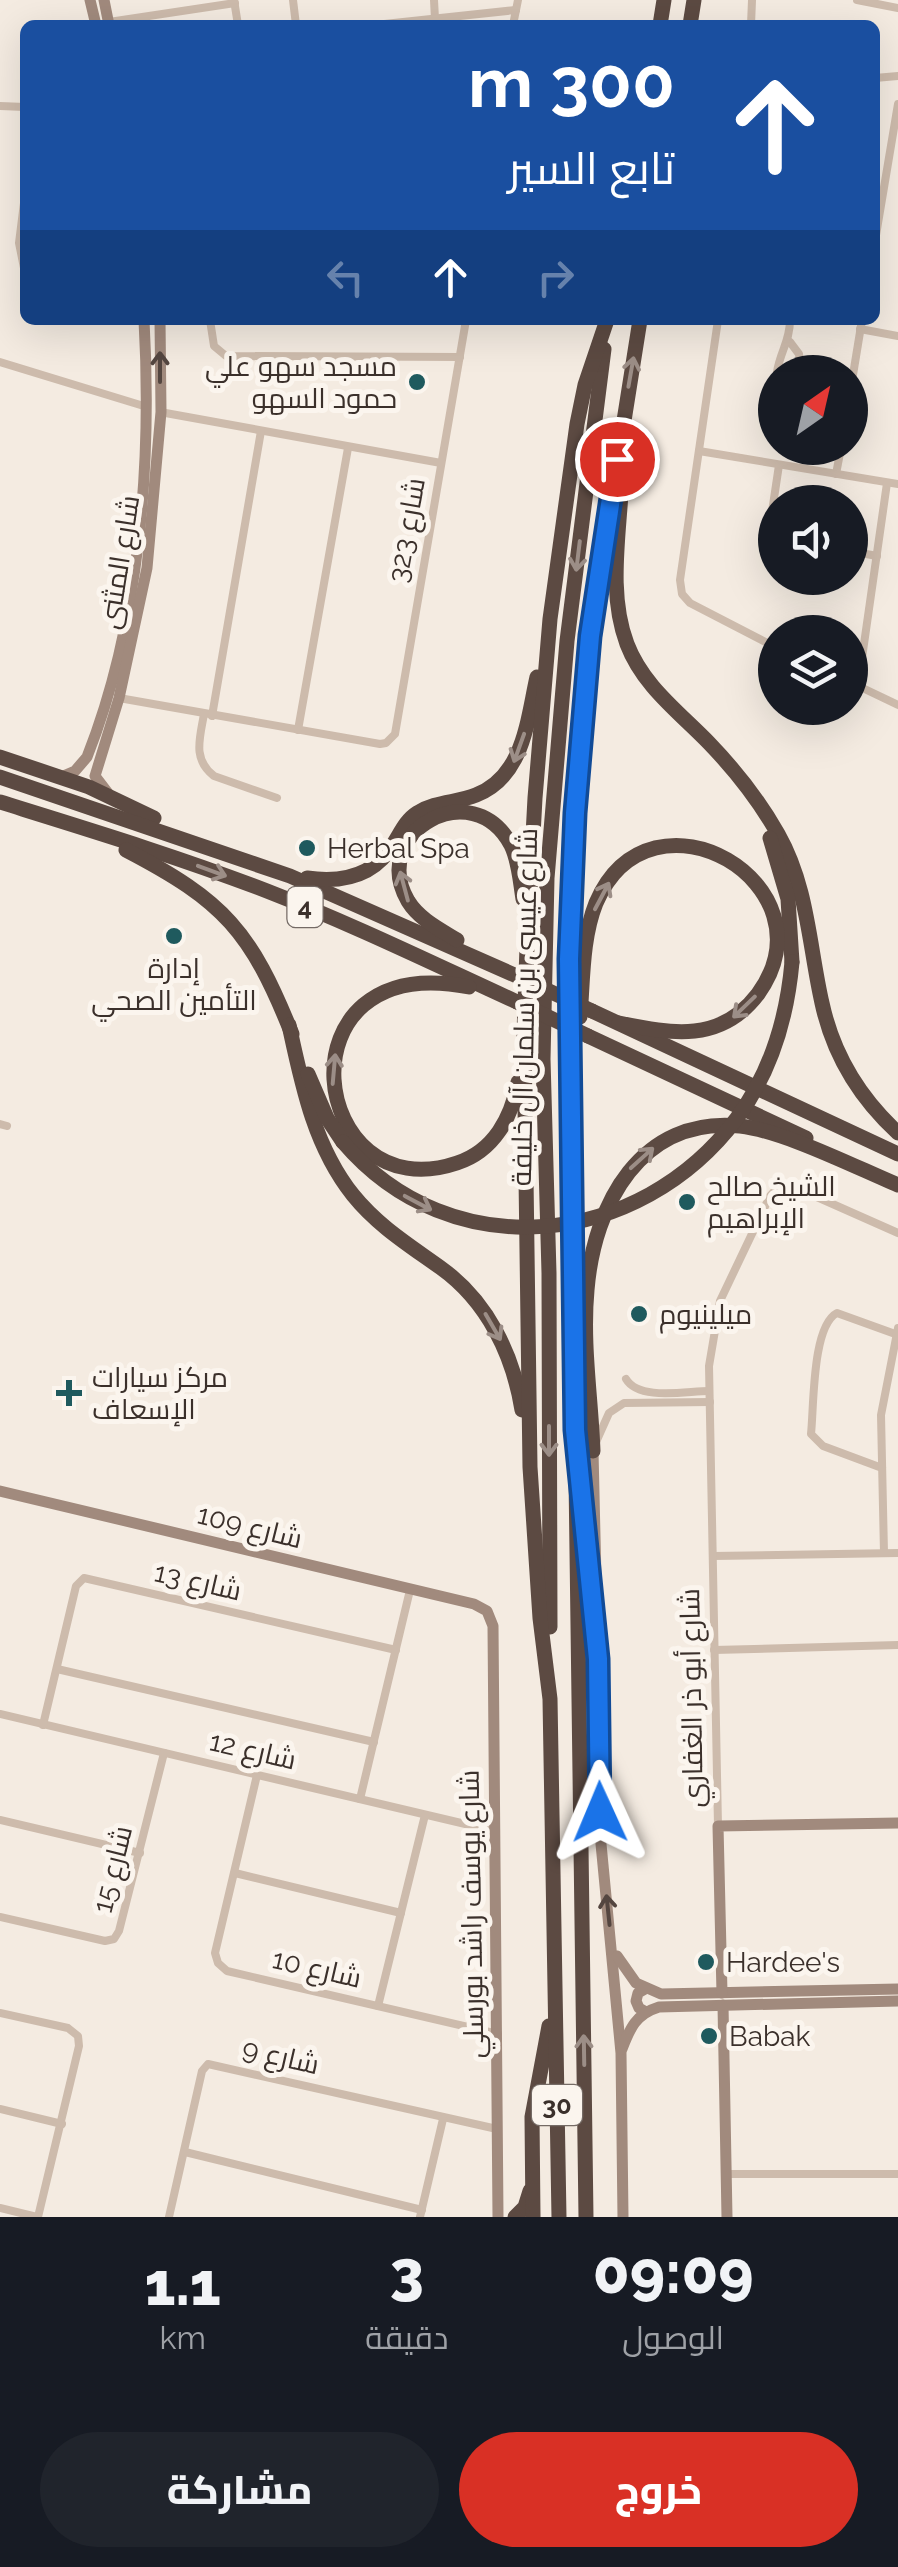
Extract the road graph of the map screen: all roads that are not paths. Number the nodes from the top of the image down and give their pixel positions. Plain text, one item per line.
1 (434, 0) edge
2 (857, 0) edge
3 (234, 2) edge
4 (517, 5) edge
5 (898, 8) edge
6 (435, 19) junction
7 (128, 20) edge
8 (425, 20) edge
9 (898, 104) edge
10 (894, 155) edge
11 (880, 218) edge
12 (144, 325) edge
13 (160, 325) edge
14 (211, 325) edge
15 (465, 325) edge
16 (605, 325) edge
17 (606, 325) edge
18 (639, 325) edge
19 (717, 325) edge
20 (790, 325) edge
21 (861, 325) edge
22 (898, 336) edge
23 (790, 342) junction
24 (781, 355) edge
25 (799, 355) edge
26 (856, 355) edge
27 (460, 357) junction
28 (0, 362) edge
29 (146, 406) junction
30 (161, 412) junction
31 (623, 424) junction
32 (261, 432) junction
33 (348, 448) junction
34 (700, 451) junction
35 (758, 461) edge
36 (441, 463) junction
37 (785, 465) edge
38 (837, 465) edge
39 (836, 474) junction
40 (887, 483) junction
41 (898, 484) edge
42 (868, 554) edge
43 (877, 556) junction
44 (866, 615) edge
45 (550, 619) junction
46 (758, 638) edge
47 (868, 691) edge
48 (119, 698) junction
49 (898, 705) edge
50 (208, 715) junction
51 (298, 730) junction
52 (0, 757) edge
53 (0, 776) edge
54 (62, 777) junction
55 (744, 785) junction
56 (116, 798) junction
57 (277, 798) dead end
58 (0, 802) edge
59 (87, 830) junction
60 (206, 845) junction
61 (290, 876) junction
62 (527, 947) junction
63 (502, 969) junction
64 (495, 992) junction
65 (619, 1023) junction
66 (289, 1025) junction
67 (524, 1033) junction
68 (571, 1130) junction
69 (898, 1133) edge
70 (898, 1154) edge
71 (898, 1183) edge
72 (898, 1233) edge
73 (897, 1332) edge
74 (710, 1391) junction
75 (641, 1402) junction
76 (710, 1402) junction
77 (575, 1430) junction
78 (593, 1451) junction
79 (530, 1468) junction
80 (882, 1468) junction
81 (0, 1491) edge
82 (884, 1553) junction
83 (898, 1553) edge
84 (712, 1556) junction
85 (410, 1590) junction
86 (487, 1611) joint
87 (898, 1645) edge
88 (396, 1650) junction
89 (714, 1650) junction
90 (598, 1659) junction
91 (57, 1670) junction
92 (550, 1699) junction
93 (0, 1714) edge
94 (43, 1725) junction
95 (374, 1742) junction
96 (164, 1753) junction
97 (257, 1774) junction
98 (360, 1799) junction
99 (425, 1815) junction
100 (0, 1820) edge
101 (898, 1823) edge
102 (718, 1826) junction
103 (495, 1831) junction
104 (140, 1853) junction
105 (235, 1873) junction
106 (401, 1912) junction
107 (0, 1916) edge
108 (611, 1943) junction
109 (645, 1989) junction
110 (898, 1989) edge
111 (555, 1993) junction
112 (722, 1999) junction
113 (898, 2001) edge
114 (378, 2006) junction
115 (646, 2012) junction
116 (0, 2013) edge
117 (498, 2034) junction
118 (621, 2053) junction
119 (0, 2109) edge
120 (444, 2118) junction
121 (62, 2124) junction
122 (497, 2129) junction
123 (185, 2152) junction
124 (726, 2174) junction
125 (898, 2174) edge
126 (534, 2178) junction
127 (0, 2208) edge
128 (421, 2213) edge
129 (38, 2217) edge
130 (169, 2217) edge
131 (498, 2217) edge
132 (516, 2217) edge
133 (533, 2217) edge
134 (559, 2217) edge
135 (586, 2217) edge
136 (623, 2217) edge
137 (727, 2217) edge

1 - 6 street
2 - 5 street
3 - 7 street
4 - 6 street
6 - 8 street
9 - 10 street
10 - 11 street
12 - 29 street, شارع المثنى
30 -> 13 street, شارع المثنى
14 - 27 street
15 - 27 street, شارع 323
16 - 45 highway
17 -> 92 highway, شارع عيسى بن سلمان آل خليفة / 30
31 -> 18 highway, شارع عيسى بن سلمان آل خليفة / 30
19 - 34 street
20 - 23 street
21 - 22 street
21 - 26 street
23 - 24 street
23 - 25 street
27 - 36 street, شارع 323
28 - 29 street
29 - 30 street
29 - 54 street, شارع المثنى
30 - 32 street
30 - 48 street, شارع المثنى
31 - 55 highway
31 - 68 highway, شارع عيسى بن سلمان آل خليفة / 30
32 - 33 street
32 - 50 street
33 - 36 street
33 - 51 street
34 - 35 street
34 - 46 street
36 - 51 street, شارع 323
37 - 39 street
38 - 39 street
39 - 40 street
40 - 41 street
40 - 43 street
42 - 43 street
43 - 44 street
45 -> 61 highway
45 - 62 highway
47 - 49 street
48 - 50 street
48 - 56 street, شارع المثنى
50 - 51 street
50 - 57 street
52 - 54 highway
53 - 60 highway, 4
54 - 56 highway
66 -> 55 highway, bridge
55 - 69 highway
56 - 60 highway
58 - 59 highway, 4
59 -> 64 highway, 4
59 - 66 highway
60 - 61 highway, 4
61 - 63 highway, 4
63 -> 62 highway
62 - 67 highway
63 - 65 highway, 4, bridge
67 -> 64 highway
64 - 71 highway, 4, bridge
68 -> 65 highway
65 - 70 highway, 4
66 -> 79 highway
67 - 79 highway
68 - 77 highway, شارع عيسى بن سلمان آل خليفة / 30
78 -> 71 highway
72 - 74 street, شارع أبو ذر الغفاري
73 - 80 street
73 - 80 street
74 - 75 street
74 - 76 street, شارع أبو ذر الغفاري
75 - 76 street
75 - 78 street
76 - 84 street, شارع أبو ذر الغفاري
77 - 90 highway
135 -> 77 highway, 30
78 - 90 street
79 - 92 highway
80 - 82 street
81 - 85 street, شارع 109
82 - 83 street
82 - 84 street
84 - 89 street, شارع أبو ذر الغفاري
85 - 86 street, شارع 109
85 - 88 street
86 - 103 street, شارع يوسف راشد بورسلي
87 - 89 street
88 - 91 street, شارع 13
88 - 95 street
89 - 102 street, شارع أبو ذر الغفاري
108 -> 90 street
91 - 94 street, شارع 13
91 - 95 street
92 - 111 highway, 30
93 - 94 street, شارع 12
94 - 96 street, شارع 12
95 - 98 street
96 - 97 street, شارع 12
96 - 104 street, شارع 15
97 - 98 street, شارع 12
97 - 105 street, شارع 10
98 - 99 street, شارع 12
99 - 103 street, شارع 12
99 - 106 street
100 - 104 street
101 - 102 street
102 - 112 street, شارع أبو ذر الغفاري
103 - 117 street, شارع يوسف راشد بورسلي
104 - 107 street, شارع 15
105 - 106 street
105 - 114 street, شارع 10
106 - 114 street
108 - 109 street
108 - 118 street
109 - 112 street
109 - 115 street
110 - 112 street
111 - 126 highway
111 - 134 highway, 30
112 - 113 street
112 - 115 street
112 - 124 street, شارع أبو ذر الغفاري
114 - 117 street, شارع 10
115 - 118 street
116 - 121 street
117 - 122 street, شارع يوسف راشد بورسلي
118 - 136 street
119 - 121 street
120 - 122 street, شارع 9
120 - 123 street, شارع 9
120 - 128 street
121 - 129 street
122 - 131 street, شارع يوسف راشد بورسلي
123 - 128 street
123 - 130 street, شارع 9
124 - 125 street
124 - 137 street, شارع أبو ذر الغفاري
126 - 132 highway
126 - 133 highway
127 - 129 street

